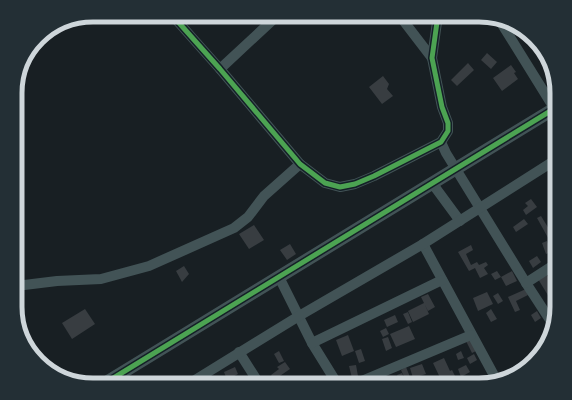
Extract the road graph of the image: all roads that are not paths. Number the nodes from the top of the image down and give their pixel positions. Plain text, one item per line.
1 (178, 22) edge
2 (270, 22) edge
3 (404, 22) edge
4 (437, 22) edge
5 (504, 27) edge
6 (432, 58) junction
7 (220, 69) junction
8 (550, 99) edge
9 (550, 112) edge
10 (441, 142) junction
11 (550, 163) edge
12 (300, 164) junction
13 (456, 168) junction
14 (432, 183) junction
15 (480, 207) junction
16 (460, 221) junction
17 (423, 244) junction
18 (550, 268) edge
19 (279, 277) junction
20 (442, 280) junction
21 (526, 283) junction
22 (22, 285) edge
23 (299, 316) junction
24 (549, 319) edge
25 (471, 335) junction
26 (312, 343) junction
27 (240, 352) junction
28 (494, 377) edge
29 (113, 378) edge
30 (198, 378) edge
31 (256, 378) edge
32 (334, 378) edge
33 (369, 378) edge

1 - 7 street
2 - 7 street
3 - 6 street
4 - 6 street
5 - 8 street
6 - 10 street
7 - 12 street
9 - 13 street
10 - 12 street
10 - 13 street
11 - 15 street
12 - 22 street
13 - 14 street
13 - 15 street
14 - 16 street
14 - 19 street
15 - 16 street
15 - 21 street
16 - 17 street
17 - 20 street
17 - 23 street
18 - 21 street
19 - 23 street
19 - 29 street
20 - 25 street
20 - 26 street
21 - 24 street
23 - 26 street
23 - 27 street
25 - 28 street
25 - 33 street
26 - 32 street
27 - 30 street
27 - 31 street

